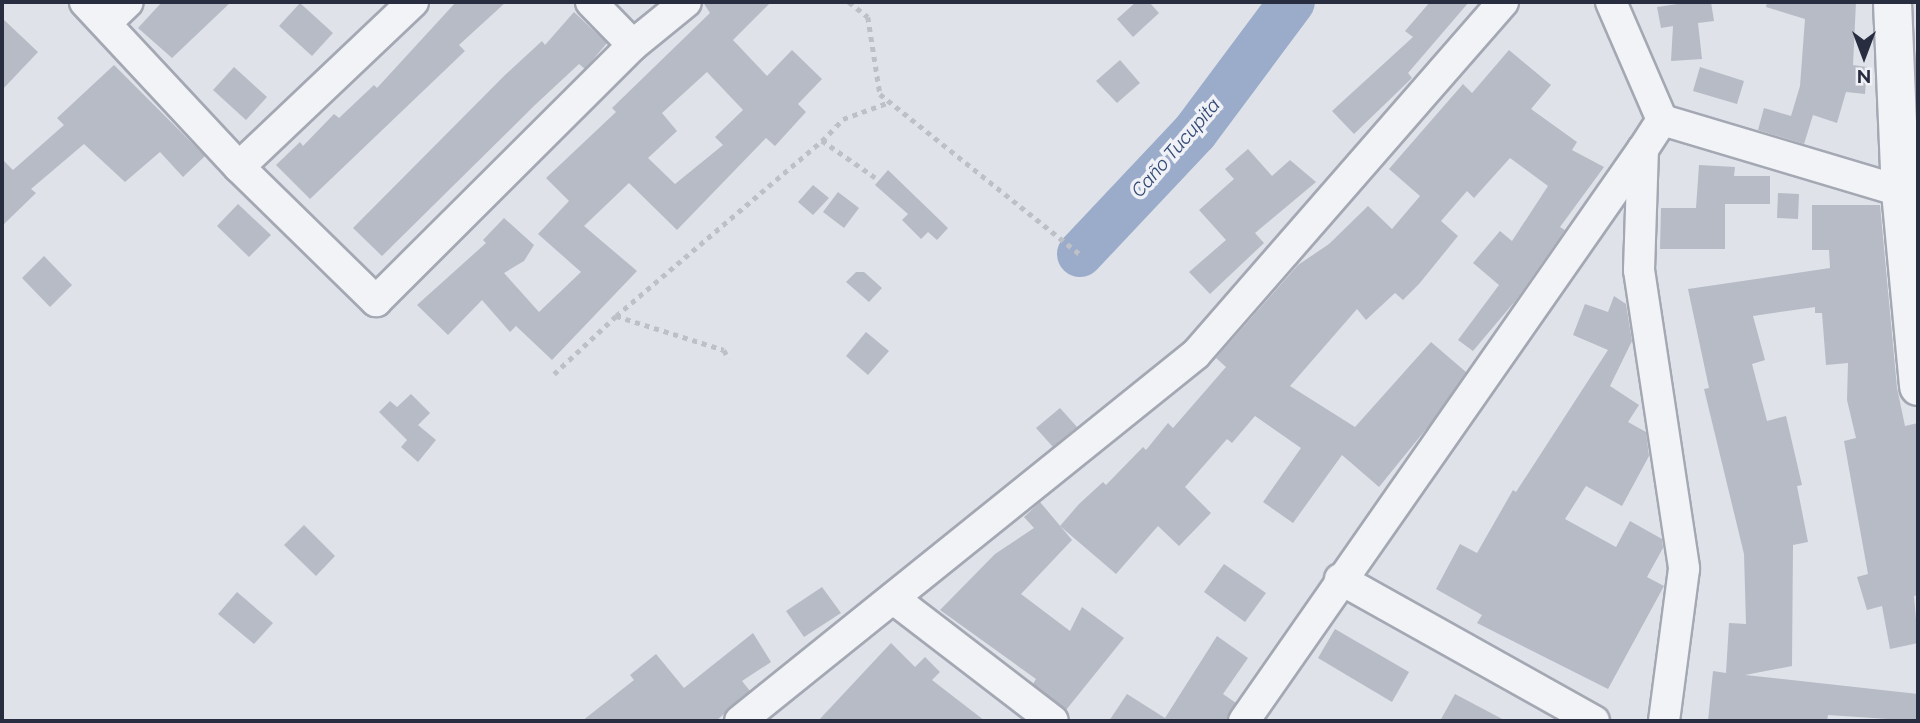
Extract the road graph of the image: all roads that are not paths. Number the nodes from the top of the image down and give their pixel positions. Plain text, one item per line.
1 (85, 2) edge
2 (128, 2) edge
3 (413, 2) edge
4 (591, 2) edge
5 (686, 2) edge
6 (1503, 2) edge
7 (1611, 2) edge
8 (1892, 2) edge
9 (106, 23) junction
10 (633, 45) junction
11 (1662, 120) junction
12 (1643, 149) junction
13 (239, 167) junction
14 (1900, 191) junction
15 (1917, 376) edge
16 (1340, 579) junction
17 (894, 599) junction
18 (740, 721) edge
19 (1053, 721) edge
20 (1244, 721) edge
21 (1594, 721) edge
22 (1664, 721) edge

1 - 9 street
2 - 9 street
3 - 13 street
4 - 10 street
5 - 10 street
6 - 17 street
7 - 11 street
8 - 14 street
9 - 13 street
10 - 13 street
11 - 12 street
11 - 14 street
12 - 16 street
12 - 22 street
14 - 15 street
16 - 20 street
16 - 21 street
17 - 18 street
17 - 19 street

